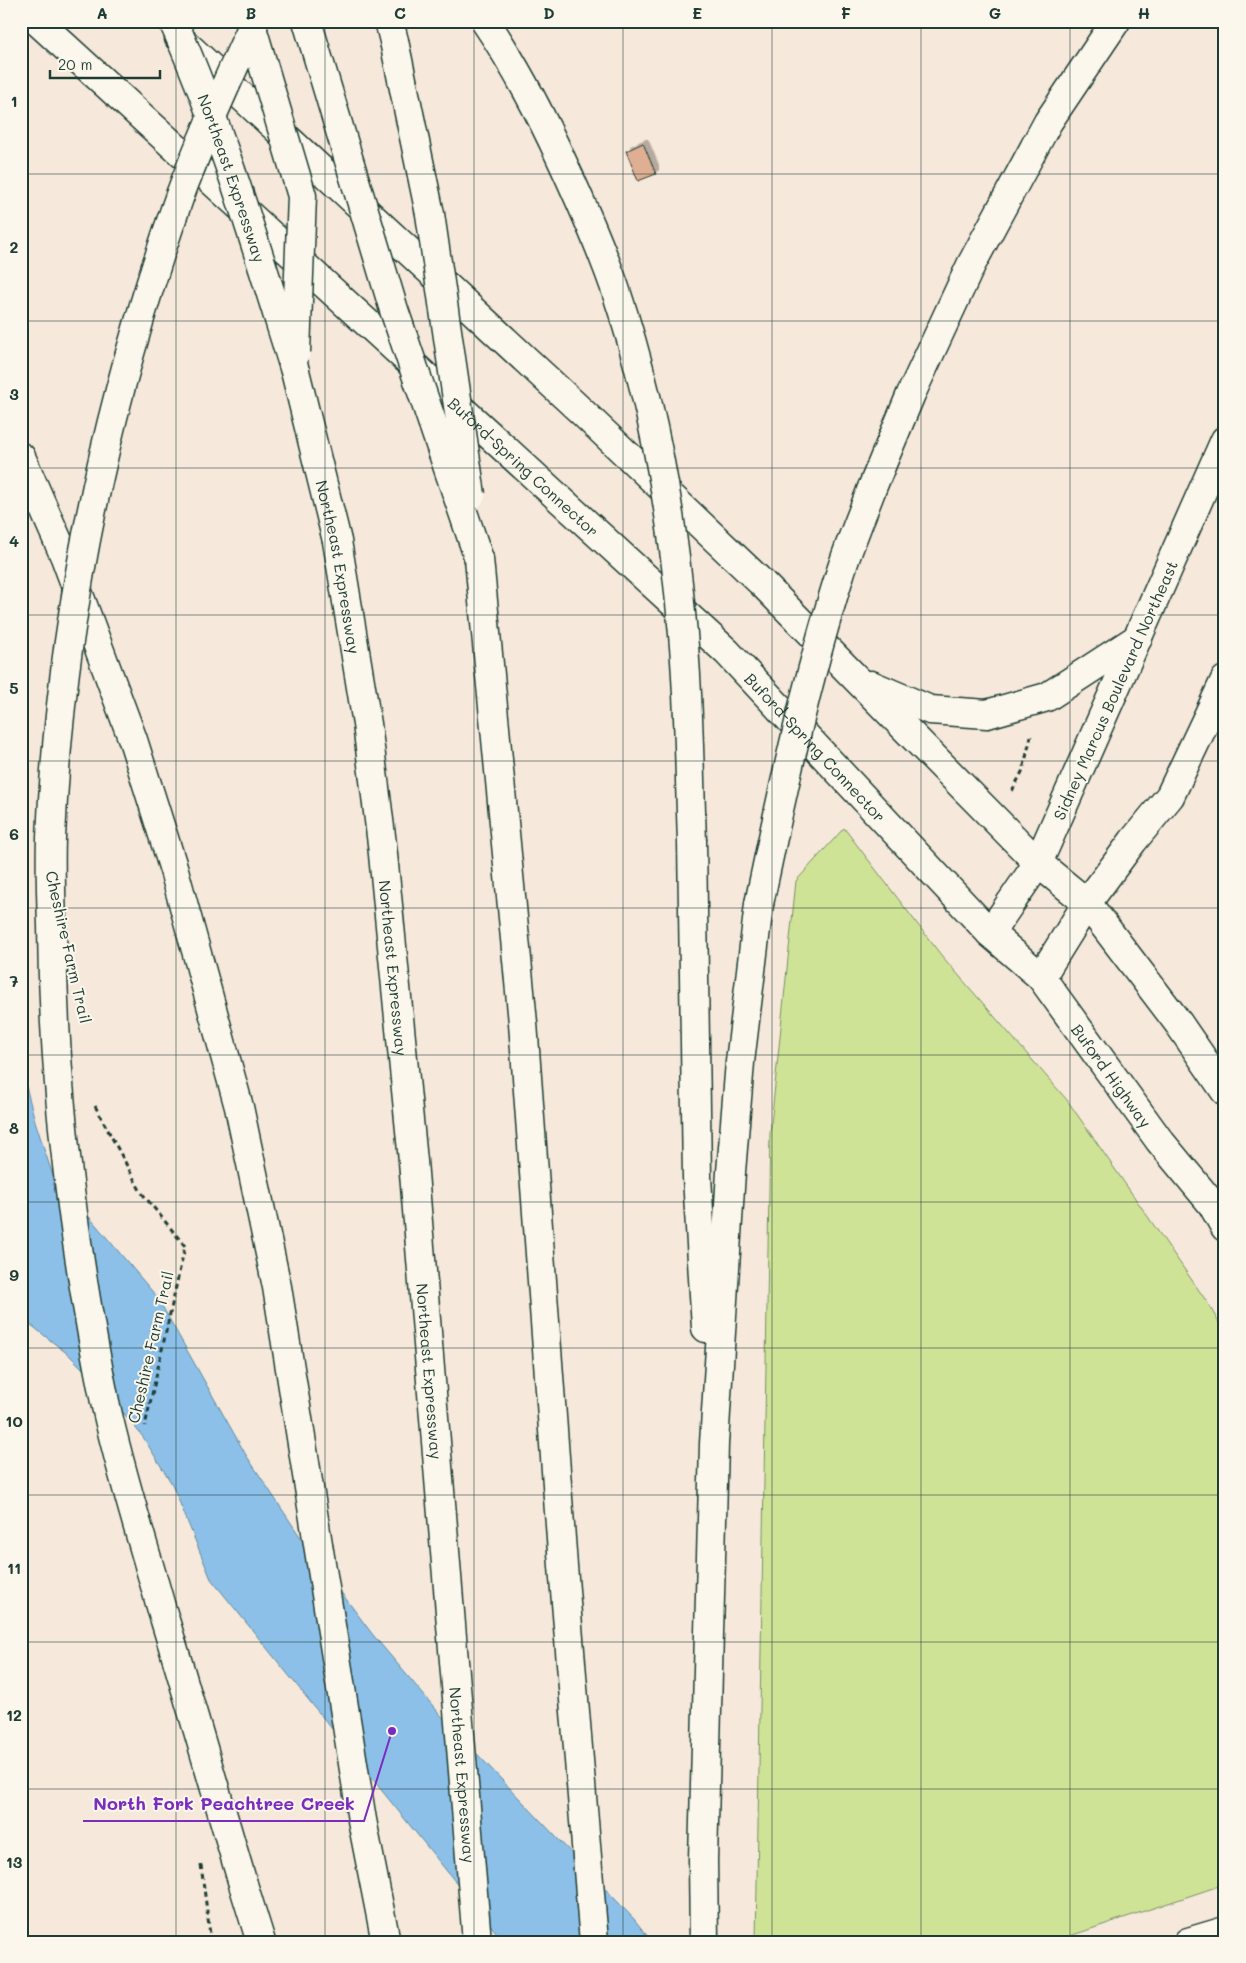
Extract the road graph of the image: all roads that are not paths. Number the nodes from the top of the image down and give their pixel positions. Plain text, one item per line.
1 (38, 21) edge
2 (160, 21) edge
3 (172, 21) edge
4 (250, 21) edge
5 (255, 21) edge
6 (307, 21) edge
7 (485, 21) edge
8 (1116, 21) edge
9 (392, 31) edge
10 (295, 371) junction
11 (1225, 440) edge
12 (21, 457) edge
13 (479, 559) junction
14 (1138, 638) junction
15 (859, 680) junction
16 (1225, 680) edge
17 (1038, 863) junction
18 (1087, 903) junction
19 (990, 933) junction
20 (1041, 976) junction
21 (1225, 1091) edge
22 (1225, 1226) edge
23 (714, 1444) junction
24 (1225, 1931) edge
25 (261, 1942) edge
26 (386, 1942) edge
27 (477, 1942) edge
28 (594, 1942) edge
29 (704, 1942) edge
30 (1188, 1942) edge

1 - 19 main road, Buford-Spring Connector
2 - 15 main road
3 - 10 main road, Northeast Expressway, bridge
4 - 10 main road, bridge
5 - 25 main road, bridge
6 - 13 main road, bridge
7 - 23 main road, bridge
8 - 23 main road, bridge
9 - 13 main road, bridge
10 - 27 main road, Northeast Expressway
11 - 14 main road, Sidney Marcus Boulevard Northeast
12 - 26 main road
13 - 28 main road
14 - 15 main road
14 - 17 main road, Sidney Marcus Boulevard Northeast
15 - 17 main road
16 - 18 main road
17 - 18 main road
17 - 19 main road, Sidney Marcus Boulevard Northeast
18 - 20 main road
18 - 21 main road
19 - 20 main road, Buford Highway
20 - 22 main road, Buford Highway
23 - 29 main road
24 - 30 main road

